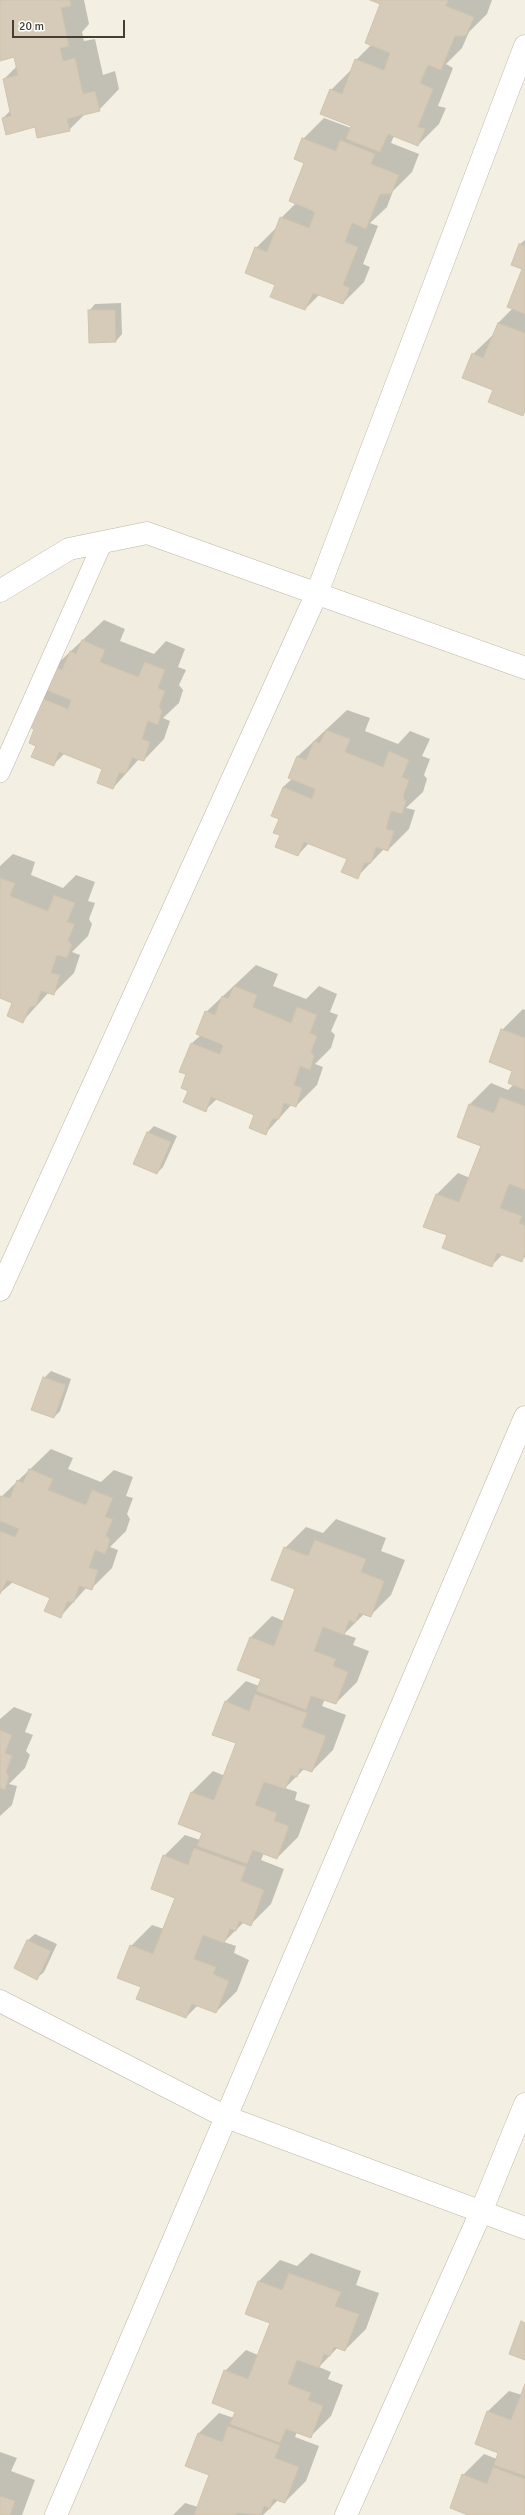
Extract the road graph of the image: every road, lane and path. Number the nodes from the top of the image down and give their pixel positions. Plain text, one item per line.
1 (525, 46) edge
2 (103, 542) junction
3 (0, 591) edge
4 (317, 593) junction
5 (525, 668) edge
6 (0, 773) edge
7 (0, 1290) edge
8 (525, 1417) edge
9 (0, 2001) edge
10 (525, 2104) edge
11 (226, 2117) junction
12 (481, 2212) junction
13 (525, 2228) edge
14 (56, 2515) edge
15 (346, 2515) edge

1 - 4 street
2 - 3 street
2 - 4 street
2 - 6 lane
4 - 5 street
4 - 7 street
8 - 11 street
9 - 11 street
10 - 12 street
11 - 12 street
11 - 14 street
12 - 13 street
12 - 15 street

